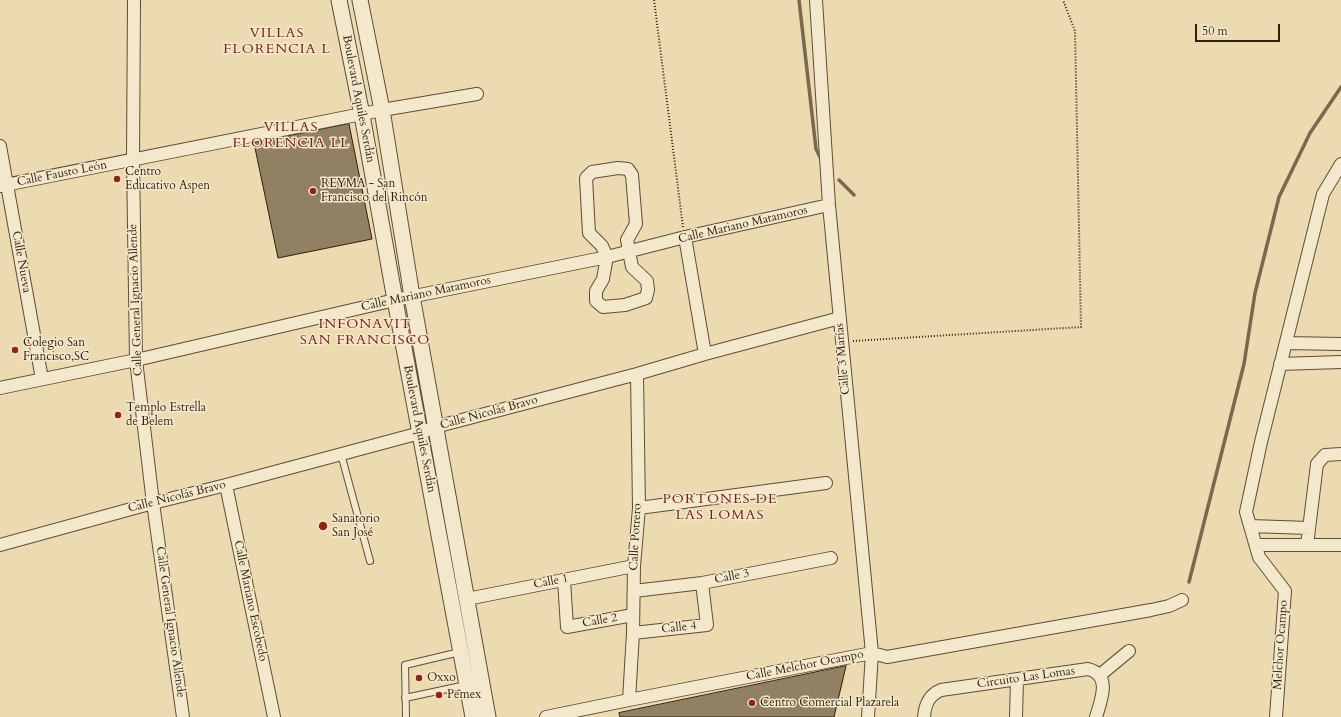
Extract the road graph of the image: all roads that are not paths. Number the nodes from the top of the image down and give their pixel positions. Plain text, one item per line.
1 (134, 0) edge
2 (339, 0) edge
3 (360, 0) edge
4 (816, 0) edge
5 (477, 94) dead end
6 (382, 110) junction
7 (362, 115) junction
8 (0, 146) edge
9 (132, 160) junction
10 (1341, 164) edge
11 (3, 185) edge
12 (829, 206) junction
13 (684, 237) junction
14 (629, 252) junction
15 (607, 257) junction
16 (412, 296) junction
17 (395, 300) junction
18 (840, 318) junction
19 (1286, 343) junction
20 (1341, 344) edge
21 (705, 354) junction
22 (136, 360) junction
23 (1341, 362) edge
24 (1280, 364) junction
25 (637, 374) junction
26 (42, 378) junction
27 (0, 388) edge
28 (435, 427) junction
29 (420, 433) junction
30 (341, 454) junction
31 (1341, 454) edge
32 (826, 483) dead end
33 (226, 485) junction
34 (153, 503) junction
35 (639, 508) junction
36 (1250, 526) junction
37 (1309, 528) junction
38 (0, 545) edge
39 (1307, 545) junction
40 (1341, 545) edge
41 (1257, 551) junction
42 (831, 558) dead end
43 (370, 561) dead end
44 (634, 566) junction
45 (564, 580) junction
46 (702, 583) junction
47 (634, 591) junction
48 (467, 599) junction
49 (1182, 600) dead end
50 (633, 615) junction
51 (633, 633) junction
52 (1129, 651) dead end
53 (461, 652) junction
54 (872, 653) junction
55 (1100, 675) junction
56 (1017, 679) junction
57 (467, 685) junction
58 (405, 698) junction
59 (629, 700) junction
60 (183, 717) edge
61 (274, 717) edge
62 (406, 717) edge
63 (473, 717) edge
64 (488, 717) edge
65 (546, 717) edge
66 (868, 717) edge
67 (924, 717) edge
68 (1016, 717) edge
69 (1096, 717) edge
70 (1276, 717) edge

1 - 9 street, Calle General Ignacio Allende
2 - 7 street, Boulevard Aquiles Serdán
3 - 6 street, Boulevard Aquiles Serdán
4 - 12 street, Calle 3 Marías
5 - 6 street, Calle Fausto León
6 - 7 street, Calle Fausto León
6 - 16 street, Boulevard Aquiles Serdán
7 - 9 street, Calle Fausto León
7 - 17 street, Boulevard Aquiles Serdán
8 - 11 street, Calle Nueva
9 - 11 street, Calle Fausto León
9 - 22 street, Calle General Ignacio Allende
10 - 19 street, Melchor Ocampo
11 - 26 street, Calle Nueva
12 - 13 street, Calle Mariano Matamoros
12 - 18 street, Calle 3 Marías
13 - 14 street, Calle Mariano Matamoros
13 - 21 street
14 - 15 street, Calle Mariano Matamoros
14 - 15 street
14 - 15 street
15 - 16 street, Calle Mariano Matamoros
16 - 17 street, Calle Mariano Matamoros
16 - 28 street, Boulevard Aquiles Serdán
17 - 22 street, Calle Mariano Matamoros
17 - 29 street, Boulevard Aquiles Serdán
18 - 21 street, Calle Nicolás Bravo
18 - 54 street, Calle 3 Marías
19 - 20 street
19 - 24 street, Melchor Ocampo
21 - 25 street, Calle Nicolás Bravo
22 - 26 street, Calle Mariano Matamoros
22 - 34 street, Calle General Ignacio Allende
23 - 24 street
24 - 36 street, Melchor Ocampo
25 - 28 street, Calle Nicolás Bravo
25 - 35 street, Calle Potrero
26 - 27 street, Calle Mariano Matamoros
28 - 29 street, Calle Nicolás Bravo
28 - 48 street, Boulevard Aquiles Serdán
29 - 30 street, Calle Nicolás Bravo
29 - 53 street, Boulevard Aquiles Serdán
30 - 33 street, Calle Nicolás Bravo
30 - 43 lane
31 - 37 street
32 - 35 street
33 - 34 street, Calle Nicolás Bravo
33 - 61 street, Calle Mariano Escobedo
34 - 38 street, Calle Nicolás Bravo
34 - 60 street, Calle General Ignacio Allende
35 - 44 street, Calle Potrero
36 - 37 street
36 - 41 street, Melchor Ocampo
37 - 39 street
39 - 40 street
39 - 41 street
41 - 70 street, Melchor Ocampo
42 - 46 street, Calle 3
44 - 45 street, Calle 1
44 - 47 street, Calle Potrero
45 - 48 street, Calle 1
45 - 50 street, Calle 2
46 - 47 street, Calle 3
46 - 51 street, Calle 4
47 - 50 street, Calle Potrero
48 - 64 street, Boulevard Aquiles Serdán
49 - 54 street, Calle Melchor Ocampo
50 - 51 street, Calle Potrero
51 - 59 street, Calle Potrero
52 - 55 street
53 - 57 street, Boulevard Aquiles Serdán
53 - 58 lane
54 - 59 street, Calle Melchor Ocampo
54 - 66 street, Calle 3 Marías
55 - 56 street, Circuito Las Lomas
55 - 69 street
56 - 67 street, Circuito Las Lomas
56 - 68 street
57 - 58 lane
57 - 63 street, Boulevard Aquiles Serdán
58 - 62 lane
59 - 65 street, Calle Melchor Ocampo

